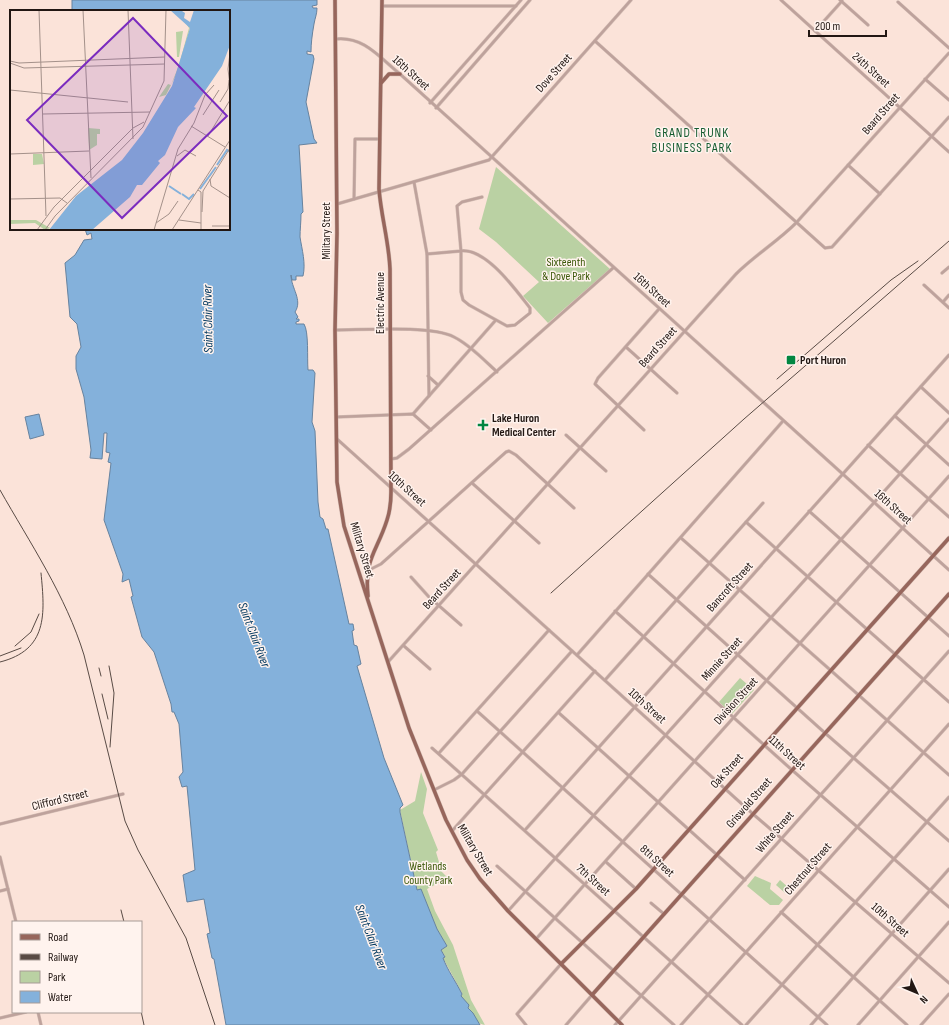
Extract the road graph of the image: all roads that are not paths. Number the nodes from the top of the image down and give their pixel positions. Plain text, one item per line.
1 (336, 0) edge
2 (382, 0) edge
3 (521, 0) edge
4 (530, 0) edge
5 (631, 0) edge
6 (781, 0) edge
7 (841, 1) edge
8 (898, 2) dead end
9 (382, 6) junction
10 (516, 6) junction
11 (868, 24) dead end
12 (815, 31) junction
13 (336, 39) junction
14 (595, 41) junction
15 (949, 48) edge
16 (949, 53) edge
17 (382, 59) junction
18 (400, 74) junction
19 (925, 79) junction
20 (381, 84) junction
21 (949, 100) edge
22 (430, 102) junction
23 (436, 108) junction
24 (900, 109) junction
25 (949, 117) edge
26 (931, 137) junction
27 (380, 139) junction
28 (949, 152) edge
29 (490, 157) junction
30 (848, 165) junction
31 (414, 182) junction
32 (379, 192) junction
33 (880, 194) junction
34 (482, 198) dead end
35 (354, 199) junction
36 (336, 204) junction
37 (796, 223) junction
38 (461, 251) junction
39 (428, 254) junction
40 (949, 267) edge
41 (613, 268) junction
42 (942, 273) dead end
43 (924, 285) dead end
44 (949, 295) edge
45 (943, 302) junction
46 (949, 308) edge
47 (660, 309) junction
48 (495, 321) junction
49 (335, 330) junction
50 (390, 330) junction
51 (428, 331) junction
52 (684, 331) junction
53 (626, 347) junction
54 (471, 348) junction
55 (948, 358) edge
56 (650, 369) junction
57 (497, 372) junction
58 (428, 376) junction
59 (438, 385) junction
60 (920, 387) junction
61 (677, 393) dead end
62 (429, 396) junction
63 (618, 406) junction
64 (949, 413) edge
65 (413, 414) junction
66 (391, 415) junction
67 (895, 416) junction
68 (336, 417) junction
69 (949, 419) edge
70 (783, 421) junction
71 (431, 430) junction
72 (644, 430) dead end
73 (566, 435) dead end
74 (337, 439) junction
75 (926, 444) junction
76 (868, 445) junction
77 (580, 447) junction
78 (390, 459) junction
79 (949, 465) edge
80 (606, 471) dead end
81 (842, 474) junction
82 (900, 474) junction
83 (949, 476) edge
84 (472, 483) junction
85 (548, 484) junction
86 (391, 487) junction
87 (929, 499) junction
88 (874, 502) junction
89 (763, 503) dead end
90 (574, 508) dead end
91 (809, 511) junction
92 (949, 518) edge
93 (430, 521) junction
94 (515, 521) junction
95 (746, 522) junction
96 (903, 528) junction
97 (681, 538) junction
98 (949, 538) edge
99 (841, 540) junction
100 (539, 543) dead end
101 (776, 548) junction
102 (933, 555) junction
103 (710, 563) junction
104 (477, 564) junction
105 (870, 565) junction
106 (357, 568) junction
107 (949, 570) edge
108 (368, 571) junction
109 (648, 574) junction
110 (808, 576) junction
111 (411, 577) dead end
112 (739, 590) junction
113 (900, 593) junction
114 (949, 594) edge
115 (677, 600) junction
116 (836, 602) junction
117 (369, 603) junction
118 (439, 606) junction
119 (615, 611) junction
120 (771, 618) junction
121 (928, 618) junction
122 (461, 625) dead end
123 (706, 626) junction
124 (549, 629) junction
125 (867, 630) junction
126 (949, 636) edge
127 (644, 637) junction
128 (799, 644) junction
129 (404, 646) junction
130 (572, 651) junction
131 (949, 651) edge
132 (895, 654) junction
133 (577, 655) junction
134 (738, 655) junction
135 (388, 662) junction
136 (673, 663) junction
137 (430, 669) dead end
138 (830, 671) junction
139 (595, 672) junction
140 (605, 680) junction
141 (766, 680) junction
142 (923, 680) junction
143 (705, 692) junction
144 (858, 696) junction
145 (949, 702) edge
146 (635, 707) junction
147 (797, 708) junction
148 (477, 711) junction
149 (559, 713) junction
150 (733, 718) junction
151 (886, 721) junction
152 (949, 724) edge
153 (500, 732) junction
154 (825, 733) junction
155 (666, 735) junction
156 (764, 745) junction
157 (432, 748) dead end
158 (598, 748) junction
159 (439, 753) junction
160 (523, 753) junction
161 (923, 753) junction
162 (853, 758) junction
163 (695, 761) junction
164 (792, 770) junction
165 (462, 774) junction
166 (949, 776) edge
167 (630, 777) junction
168 (562, 788) junction
169 (725, 788) junction
170 (434, 790) junction
171 (890, 790) junction
172 (123, 794) dead end
173 (485, 795) junction
174 (820, 795) junction
175 (949, 797) edge
176 (659, 802) junction
177 (753, 814) junction
178 (594, 817) junction
179 (927, 822) junction
180 (0, 824) edge
181 (857, 827) junction
182 (525, 830) junction
183 (689, 830) junction
184 (452, 831) junction
185 (782, 838) junction
186 (949, 841) edge
187 (623, 843) junction
188 (716, 855) junction
189 (0, 856) edge
190 (556, 859) junction
191 (894, 859) junction
192 (606, 862) junction
193 (497, 866) dead end
194 (949, 869) edge
195 (653, 870) junction
196 (819, 870) junction
197 (745, 880) junction
198 (585, 885) junction
199 (8, 889) junction
200 (636, 889) junction
201 (930, 890) junction
202 (0, 891) edge
203 (526, 892) junction
204 (681, 895) junction
205 (651, 902) dead end
206 (856, 902) junction
207 (949, 907) edge
208 (508, 911) junction
209 (614, 911) junction
210 (781, 912) junction
211 (664, 914) junction
212 (555, 919) junction
213 (709, 920) junction
214 (16, 921) edge
215 (949, 922) edge
216 (892, 933) junction
217 (643, 937) junction
218 (536, 939) junction
219 (583, 943) junction
220 (818, 945) junction
221 (746, 952) junction
222 (919, 957) junction
223 (672, 962) junction
224 (561, 964) junction
225 (613, 971) junction
226 (853, 977) junction
227 (949, 983) edge
228 (782, 985) junction
229 (949, 994) edge
230 (592, 995) junction
231 (708, 995) junction
232 (641, 996) junction
233 (880, 1001) junction
234 (22, 1013) edge
235 (38, 1013) edge
236 (818, 1017) junction
237 (0, 1018) edge
238 (618, 1022) junction
239 (41, 1025) edge
240 (526, 1025) edge
241 (566, 1025) edge
242 (615, 1025) edge
243 (622, 1025) edge
244 (674, 1025) edge
245 (681, 1025) edge
246 (742, 1025) edge
247 (746, 1025) edge
248 (811, 1025) edge
249 (826, 1025) edge
250 (858, 1025) edge
251 (907, 1025) edge
252 (921, 1025) edge

1 - 13 main road, Military Street
2 - 9 main road, Electric Avenue
3 - 10 street
4 - 23 street
5 - 14 street, Dove Street
6 - 12 street, 24th Street
7 - 11 street
7 - 12 street
8 - 15 street
9 - 10 street
9 - 17 main road, Electric Avenue
10 - 22 street
12 - 24 street, 24th Street
13 - 17 street, 16th Street
13 - 36 main road, Military Street
14 - 29 street, Dove Street
14 - 37 street
16 - 19 street, Beard Street
17 - 18 street, 16th Street
17 - 20 main road, Electric Avenue
18 - 20 main road
18 - 22 street, 16th Street
19 - 21 street
19 - 24 street, Beard Street
20 - 27 main road, Electric Avenue
22 - 23 street, 16th Street
23 - 29 street, 16th Street
24 - 26 street, 24th Street
24 - 30 street, Beard Street
25 - 26 street
26 - 28 street, 24th Street
26 - 33 street
27 - 32 main road, Electric Avenue
27 - 35 street
29 - 31 street
29 - 41 street, 16th Street
30 - 33 street
30 - 37 street, Beard Street
31 - 32 street
31 - 39 street
32 - 35 street
32 - 50 main road, Electric Avenue
33 - 37 street
34 - 38 street
35 - 36 street
36 - 49 main road, Military Street
37 - 52 street, Beard Street
38 - 39 street
38 - 48 street
38 - 48 street
39 - 51 street
40 - 42 street
41 - 47 street, 16th Street
41 - 57 street
43 - 45 street
44 - 45 street
45 - 46 street
47 - 52 street, 16th Street
47 - 53 street
48 - 54 street
49 - 50 street
49 - 68 main road, Military Street
50 - 51 street
50 - 66 main road, Electric Avenue
51 - 54 street
51 - 58 street
52 - 56 street, Beard Street
52 - 70 street, 16th Street
53 - 56 street
53 - 63 street
54 - 57 street
54 - 59 street
55 - 60 street, Bancroft Street
56 - 61 street
56 - 63 street, Beard Street
57 - 71 street
58 - 59 street
58 - 62 street
59 - 62 street
60 - 64 street
60 - 67 street, Bancroft Street
62 - 65 street
63 - 72 street
63 - 77 street, Beard Street
65 - 66 street
65 - 71 street
66 - 68 street
66 - 78 main road, Electric Avenue
67 - 75 street
67 - 76 street, Bancroft Street
68 - 74 main road, Military Street
69 - 75 street, Minnie Street
70 - 81 street, 16th Street
70 - 97 street
71 - 78 street
73 - 77 street
74 - 86 street, 10th Street
74 - 106 main road, Military Street
75 - 79 street
75 - 82 street, Minnie Street
76 - 81 street, Bancroft Street
76 - 82 street
77 - 80 street
77 - 85 street, Beard Street
78 - 86 main road, Electric Avenue
81 - 88 street, 16th Street
81 - 91 street, Bancroft Street
82 - 87 street
82 - 88 street, Minnie Street
83 - 87 street, Division Street
84 - 85 street
84 - 93 street
84 - 94 street
85 - 90 street
85 - 94 street, Beard Street
86 - 93 street, 10th Street
86 - 108 main road, Electric Avenue
87 - 92 street
87 - 96 street, Division Street
88 - 96 street, 16th Street
88 - 99 street, Minnie Street
89 - 95 street
91 - 99 street
91 - 101 street, Bancroft Street
93 - 104 street, 10th Street
93 - 108 street
94 - 100 street
94 - 104 street, Beard Street
95 - 101 street
95 - 103 street
96 - 102 street, 16th Street
96 - 105 street, Division Street
97 - 103 street
97 - 109 street
98 - 102 main road, Oak Street
99 - 105 street
99 - 110 street, Minnie Street
101 - 110 street
101 - 112 street, Bancroft Street
102 - 107 street, 16th Street
102 - 113 main road, Oak Street
103 - 112 street
103 - 115 street
104 - 118 street, Beard Street
104 - 124 street, 10th Street
105 - 113 street
105 - 116 street, Division Street
106 - 108 main road
106 - 117 main road, Military Street
108 - 117 main road, Electric Avenue
109 - 115 street
109 - 119 street
110 - 116 street
110 - 120 street, Minnie Street
111 - 118 street
112 - 120 street
112 - 123 street, Bancroft Street
113 - 121 street
113 - 125 main road, Oak Street
114 - 121 main road, Griswold Street
115 - 123 street
115 - 127 street
116 - 125 street
116 - 128 street, Division Street
117 - 135 main road, Military Street
118 - 122 street
118 - 129 street, Beard Street
119 - 127 street, 11th Street
119 - 133 street
120 - 128 street
120 - 134 street, Minnie Street
121 - 126 street
121 - 132 main road, Griswold Street
123 - 134 street
123 - 136 street, Bancroft Street
124 - 130 street, 10th Street
124 - 148 street
125 - 132 street
125 - 138 main road, Oak Street
127 - 136 street, 11th Street
127 - 140 street
128 - 138 street
128 - 141 street, Division Street
129 - 135 street, Beard Street
129 - 137 street
130 - 133 street, 10th Street
130 - 153 street
131 - 142 street, White Street
132 - 142 street
132 - 144 main road, Griswold Street
133 - 139 street, 10th Street
134 - 141 street
134 - 143 street, Minnie Street
135 - 170 main road, Military Street
136 - 143 street, 11th Street
136 - 146 street, Bancroft Street
138 - 144 street
138 - 147 main road, Oak Street
139 - 140 street, 10th Street
139 - 149 street
140 - 146 street, 10th Street
141 - 147 street
141 - 150 street, Division Street
142 - 145 street
142 - 151 street, White Street
143 - 150 street, 11th Street
143 - 155 street, Minnie Street
144 - 151 street
144 - 154 main road, Griswold Street
146 - 155 street, 10th Street
146 - 158 street, Bancroft Street
147 - 154 street
147 - 156 main road, Oak Street
148 - 153 street, 8th Street
148 - 159 street
149 - 158 street
149 - 160 street
150 - 156 street, 11th Street
150 - 163 street, Division Street
151 - 161 street
151 - 162 street, White Street
152 - 161 street, Chestnut Street
153 - 160 street, 8th Street
153 - 165 street
154 - 162 street
154 - 164 main road, Griswold Street
155 - 163 street, 10th Street
155 - 167 street, Minnie Street
156 - 164 street, 11th Street
156 - 169 main road, Oak Street
157 - 159 street, 7th Street
158 - 167 street
158 - 168 street, Bancroft Street
159 - 165 street, 7th Street
160 - 168 street, 8th Street
160 - 173 street
161 - 166 street
161 - 171 street, Chestnut Street
162 - 171 street
162 - 174 street, White Street
163 - 169 street, 10th Street
163 - 176 street, Division Street
164 - 174 street, 11th Street
164 - 177 main road, Griswold Street
165 - 170 street
165 - 173 street, 7th Street
167 - 176 street
167 - 178 street, Minnie Street
168 - 178 street, 8th Street
168 - 182 street, Bancroft Street
169 - 177 street, 10th Street
169 - 183 main road, Oak Street
170 - 184 main road, Military Street
171 - 179 street
171 - 181 street, Chestnut Street
172 - 180 street, Clifford Street
173 - 182 street, 7th Street
173 - 184 street
174 - 181 street, 11th Street
174 - 185 street, White Street
175 - 179 street
176 - 183 street
176 - 187 street, Division Street
177 - 185 street, 10th Street
177 - 188 main road, Griswold Street
178 - 187 street, 8th Street
178 - 190 street, Minnie Street
179 - 186 street
179 - 191 street
181 - 191 street, 11th Street
181 - 196 street, Chestnut Street
182 - 190 street, 7th Street
183 - 188 street
183 - 195 main road, Oak Street
184 - 208 main road, Military Street
185 - 196 street, 10th Street
185 - 197 street, White Street
187 - 192 street, Division Street
187 - 195 street, 8th Street
188 - 197 street
188 - 204 main road, Griswold Street
189 - 199 street
190 - 198 street, 7th Street
190 - 203 street, Minnie Street
191 - 201 street, 11th Street
191 - 206 street
192 - 198 street, Division Street
192 - 200 street
193 - 203 street
194 - 201 street
195 - 200 main road, Oak Street
195 - 204 street, 8th Street
196 - 206 street, 10th Street
196 - 210 street, Chestnut Street
197 - 213 street, White Street
198 - 209 street, 7th Street
198 - 212 street, Division Street
199 - 202 street
199 - 214 street
200 - 209 main road, Oak Street
201 - 207 street, 11th Street
201 - 216 street
203 - 208 street, Minnie Street
203 - 212 street
204 - 211 main road, Griswold Street
204 - 213 street, 8th Street
205 - 211 street
206 - 216 street, 10th Street
206 - 220 street
208 - 218 main road, Military Street
209 - 217 street, 7th Street
209 - 219 main road, Oak Street
210 - 220 street
210 - 221 street, Chestnut Street
211 - 217 main road, Griswold Street
212 - 218 street, Division Street
212 - 219 street
213 - 221 street, 8th Street
213 - 223 street, White Street
215 - 222 street
216 - 222 street, 10th Street
216 - 226 street
217 - 223 street, 7th Street
217 - 225 main road, Griswold Street
218 - 224 main road, Military Street
219 - 224 main road, Oak Street
219 - 225 street
220 - 226 street
220 - 228 street
221 - 228 street, 8th Street
221 - 231 street, Chestnut Street
222 - 227 street, 10th Street
222 - 233 street
223 - 231 street, 7th Street
223 - 232 street, White Street
224 - 230 main road, Military Street
224 - 240 street, Oak Street
225 - 230 main road, Griswold Street
225 - 232 street
226 - 233 street
226 - 236 street
228 - 236 street, 8th Street
228 - 247 street
229 - 252 street
230 - 238 main road, Military Street
230 - 241 street, Griswold Street
231 - 245 street, Chestnut Street
231 - 246 street, 7th Street
232 - 238 street, White Street
232 - 244 street
233 - 250 street
233 - 251 street
234 - 237 street
235 - 239 street
236 - 248 street
236 - 249 street, 8th Street
238 - 242 street, White Street
238 - 243 main road, Military Street

